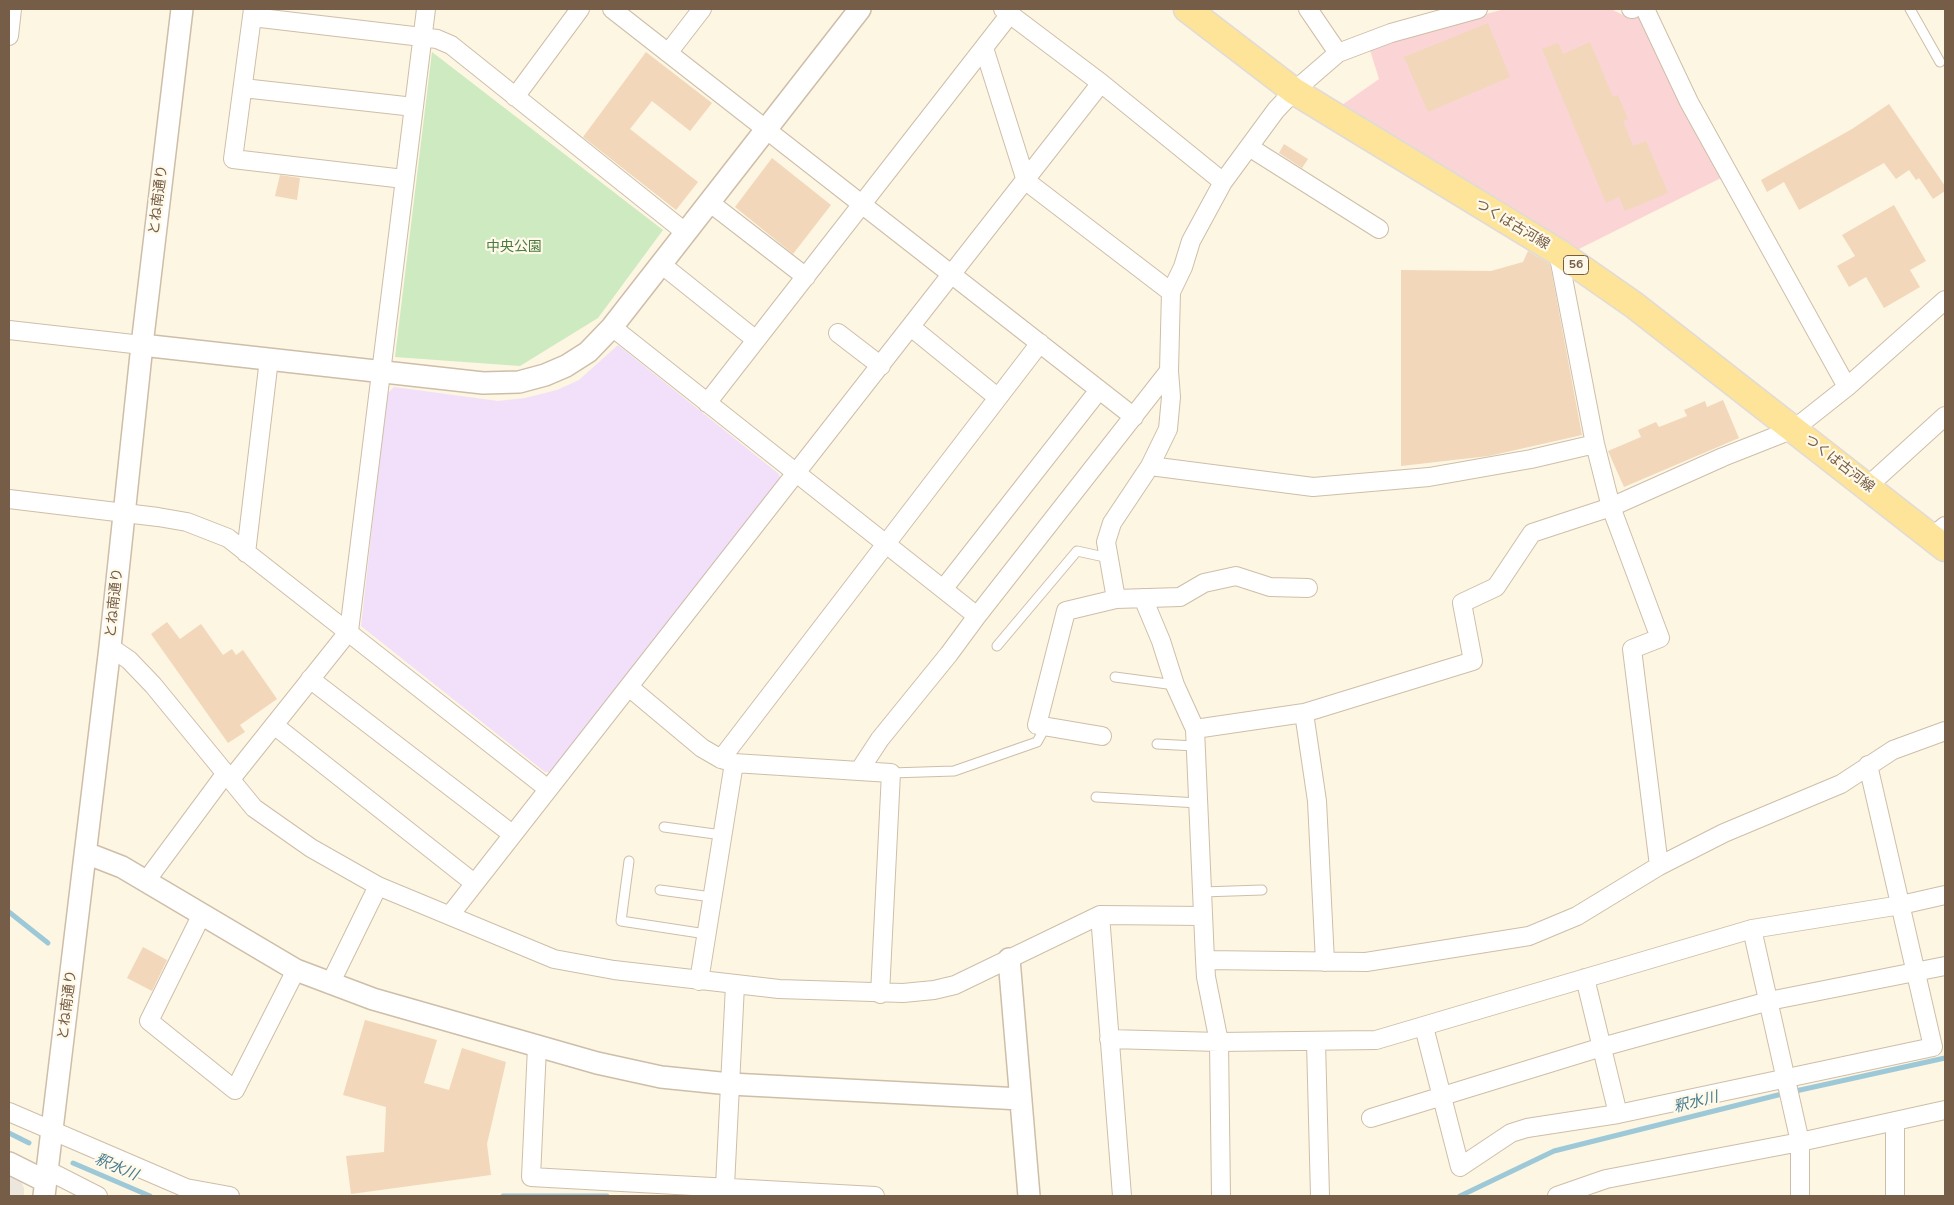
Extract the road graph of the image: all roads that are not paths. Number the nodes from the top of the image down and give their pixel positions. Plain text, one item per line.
1 (12, 9) edge
2 (182, 9) edge
3 (426, 9) edge
4 (580, 9) edge
5 (612, 9) edge
6 (702, 9) edge
7 (860, 9) edge
8 (1187, 9) edge
9 (1308, 9) edge
10 (1478, 9) edge
11 (1645, 9) edge
12 (1910, 9) edge
13 (1007, 12) edge
14 (253, 13) edge
15 (9, 36) edge
16 (422, 37) junction
17 (984, 48) junction
18 (668, 52) junction
19 (1338, 54) junction
20 (1940, 62) dead end
21 (1101, 83) junction
22 (243, 88) junction
23 (1294, 91) junction
24 (515, 97) junction
25 (414, 107) junction
26 (766, 129) junction
27 (1249, 147) junction
28 (404, 179) junction
29 (1026, 181) junction
30 (1223, 182) junction
31 (709, 202) junction
32 (861, 206) junction
33 (1379, 229) dead end
34 (685, 232) junction
35 (1558, 252) junction
36 (661, 264) junction
37 (952, 274) junction
38 (806, 277) junction
39 (1171, 292) junction
40 (1945, 300) edge
41 (612, 327) junction
42 (911, 327) junction
43 (9, 330) edge
44 (838, 334) dead end
45 (756, 340) junction
46 (1040, 343) junction
47 (142, 345) junction
48 (269, 359) junction
49 (881, 366) junction
50 (381, 371) junction
51 (1169, 371) junction
52 (1846, 387) junction
53 (1099, 390) junction
54 (998, 398) junction
55 (707, 403) junction
56 (1945, 416) edge
57 (1134, 417) junction
58 (1794, 429) junction
59 (1595, 444) junction
60 (1150, 466) junction
61 (794, 473) junction
62 (1868, 486) junction
63 (9, 500) edge
64 (1611, 507) junction
65 (124, 512) junction
66 (1941, 537) edge
67 (884, 543) junction
68 (246, 553) junction
69 (1109, 558) junction
70 (944, 588) junction
71 (1308, 588) dead end
72 (1143, 598) junction
73 (1116, 599) junction
74 (977, 616) junction
75 (349, 631) junction
76 (997, 646) dead end
77 (110, 647) junction
78 (1115, 677) dead end
79 (310, 679) junction
80 (1175, 685) junction
81 (629, 687) junction
82 (1304, 713) junction
83 (274, 725) junction
84 (1046, 726) junction
85 (1945, 731) edge
86 (1102, 736) dead end
87 (1195, 737) junction
88 (1157, 744) dead end
89 (728, 761) junction
90 (1868, 765) junction
91 (859, 771) junction
92 (891, 773) junction
93 (229, 776) junction
94 (548, 789) junction
95 (1096, 798) dead end
96 (1198, 803) junction
97 (664, 827) dead end
98 (512, 834) junction
99 (722, 835) junction
100 (86, 853) junction
101 (629, 861) dead end
102 (1659, 866) junction
103 (146, 882) junction
104 (474, 883) junction
105 (378, 886) junction
106 (660, 890) dead end
107 (1262, 890) dead end
108 (1202, 892) junction
109 (1945, 895) edge
110 (712, 897) junction
111 (1901, 905) junction
112 (202, 914) junction
113 (450, 915) junction
114 (1100, 915) junction
115 (1203, 916) junction
116 (1752, 929) junction
117 (706, 934) junction
118 (1008, 959) junction
119 (1205, 960) junction
120 (1325, 962) junction
121 (1945, 966) edge
122 (296, 970) junction
123 (1916, 973) junction
124 (1585, 978) junction
125 (699, 981) junction
126 (330, 984) junction
127 (735, 985) junction
128 (880, 994) junction
129 (1769, 1001) junction
130 (1424, 1027) junction
131 (1109, 1038) junction
132 (1219, 1042) junction
133 (1316, 1042) junction
134 (537, 1047) junction
135 (1602, 1047) junction
136 (1786, 1079) junction
137 (730, 1084) junction
138 (1442, 1096) junction
139 (1021, 1100) junction
140 (1945, 1110) edge
141 (9, 1112) edge
142 (1618, 1114) junction
143 (1371, 1118) dead end
144 (1895, 1121) junction
145 (52, 1132) junction
146 (1800, 1142) junction
147 (9, 1163) edge
148 (45, 1182) edge
149 (725, 1186) junction
150 (1579, 1192) edge
151 (98, 1196) edge
152 (230, 1196) edge
153 (875, 1196) edge
154 (1029, 1196) edge
155 (1122, 1196) edge
156 (1222, 1196) edge
157 (1320, 1196) edge
158 (1557, 1196) edge
159 (1800, 1196) edge
160 (1895, 1196) edge

1 - 15 street
2 - 47 street, とね南通り
3 - 16 street
4 - 24 street
5 - 18 street
6 - 18 street
7 - 26 street
8 - 23 main road, つくば古河線 / 56
9 - 19 street
10 - 19 street
11 - 52 street
12 - 20 lane
13 - 17 street
13 - 21 street
14 - 16 street
14 - 22 street
16 - 24 street
16 - 25 street
17 - 29 street
17 - 32 street
18 - 26 street
19 - 23 street
21 - 29 street
21 - 30 street
22 - 25 street
22 - 28 street
23 - 27 street
23 - 35 main road, つくば古河線 / 56
24 - 34 street
25 - 28 street
26 - 31 street
26 - 32 street
27 - 30 street
27 - 33 street
28 - 50 street
29 - 37 street
29 - 39 street
30 - 39 street
31 - 34 street
31 - 38 street
32 - 37 street
32 - 38 street
34 - 36 street
35 - 58 main road, つくば古河線 / 56
35 - 59 street
36 - 41 street
36 - 45 street
37 - 42 street
37 - 46 street
38 - 45 street
39 - 51 street
40 - 52 street
41 - 50 street
41 - 55 street
42 - 49 street
42 - 54 street
43 - 47 street
44 - 49 street
45 - 55 street
46 - 53 street
46 - 54 street
47 - 48 street
47 - 65 street, とね南通り
48 - 50 street
48 - 68 street
49 - 61 street
50 - 75 street
51 - 57 street
51 - 60 street
52 - 58 street
53 - 57 street
53 - 70 street
54 - 67 street
55 - 61 street
56 - 62 street
57 - 74 street
58 - 62 main road, つくば古河線 / 56
58 - 64 street
59 - 60 street
59 - 64 street
60 - 69 street
61 - 67 street
61 - 81 street
62 - 66 main road, つくば古河線 / 56
63 - 65 street
64 - 82 street
64 - 102 street
65 - 68 street
65 - 77 street, とね南通り
67 - 70 street
67 - 89 street
68 - 75 street
69 - 73 street
69 - 76 lane
70 - 74 street
71 - 72 street
72 - 73 street
72 - 80 street
73 - 84 street
74 - 91 street
75 - 79 street
75 - 94 street
77 - 93 street
77 - 100 street, とね南通り
78 - 80 lane
79 - 83 street
79 - 98 street
80 - 87 street
81 - 89 street
81 - 94 street
82 - 87 street
82 - 120 street
83 - 93 street
83 - 104 street
84 - 86 street
84 - 92 lane
85 - 90 street
87 - 88 lane
87 - 96 street
89 - 91 street
89 - 99 street
90 - 102 street
90 - 111 street
91 - 92 street
92 - 128 street
93 - 103 street
93 - 105 street
94 - 98 street
95 - 96 lane
96 - 108 street
97 - 99 lane
98 - 104 street
99 - 110 street
100 - 103 street
100 - 145 street, とね南通り
101 - 117 lane
102 - 120 street
103 - 112 street
104 - 113 street
105 - 113 street
105 - 126 street
106 - 110 lane
107 - 108 lane
108 - 115 street
109 - 111 street
110 - 117 street
111 - 116 street
111 - 123 street
112 - 122 street
112 - 122 street
113 - 125 street
114 - 115 street
114 - 118 street
114 - 131 street
115 - 119 street
116 - 124 street
116 - 129 street
117 - 125 street
118 - 128 street
118 - 139 street
119 - 120 street
119 - 132 street
121 - 123 street
122 - 126 street
123 - 129 street
123 - 136 street
124 - 130 street
124 - 135 street
125 - 127 street
126 - 134 street
127 - 128 street
127 - 137 street
129 - 135 street
129 - 136 street
130 - 133 street
130 - 138 street
131 - 132 street
131 - 155 street
132 - 133 street
132 - 156 street
133 - 157 street
134 - 137 street
134 - 149 street
135 - 138 street
135 - 142 street
136 - 142 street
136 - 146 street
137 - 139 street
137 - 149 street
138 - 142 street
138 - 143 street
139 - 154 street
140 - 144 street
141 - 145 street
144 - 146 street
144 - 160 street
145 - 148 street, とね南通り
145 - 152 street
146 - 150 street
146 - 159 street
147 - 148 street
148 - 151 street
149 - 153 street
150 - 158 street

